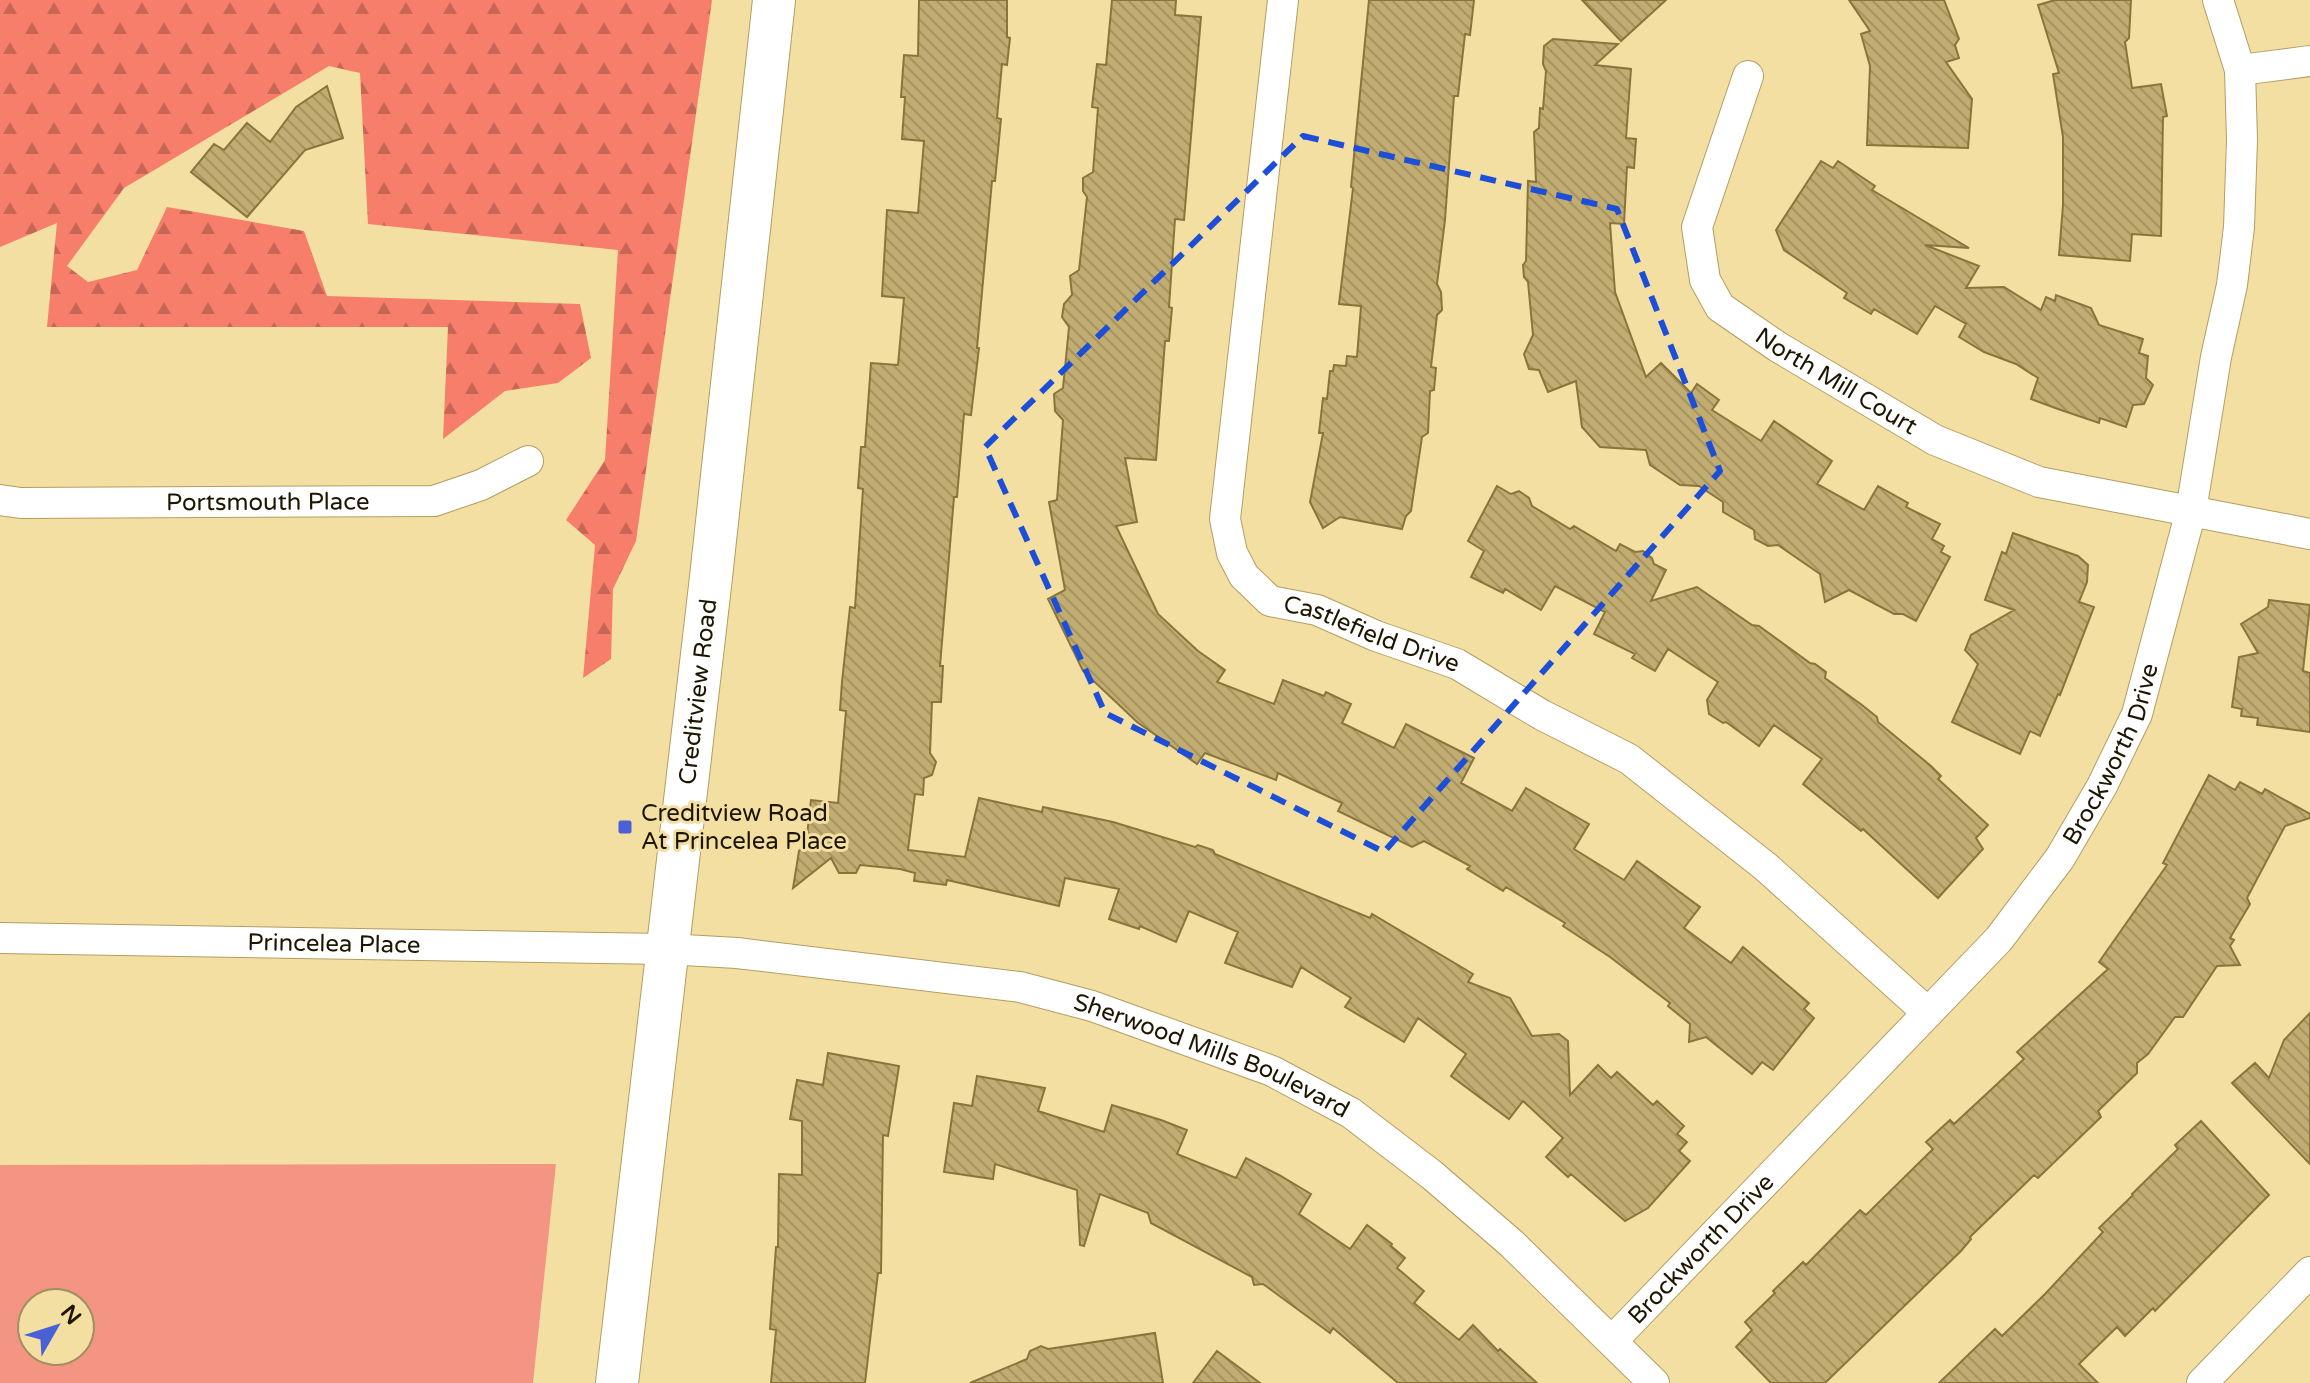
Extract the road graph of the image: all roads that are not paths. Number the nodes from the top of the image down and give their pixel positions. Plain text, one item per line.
1 (774, 0) edge
2 (1283, 0) edge
3 (2218, 0) edge
4 (2310, 61) edge
5 (2240, 70) junction
6 (1748, 76) dead end
7 (528, 461) dead end
8 (0, 500) edge
9 (2191, 511) junction
10 (2310, 534) edge
11 (0, 938) edge
12 (666, 949) junction
13 (1928, 1013) junction
14 (2310, 1272) edge
15 (1612, 1341) junction
16 (617, 1383) edge
17 (1654, 1383) edge
18 (2202, 1383) edge

1 - 12 main road, Creditview Road
2 - 13 street, Castlefield Drive
3 - 5 street, Brockworth Drive
4 - 5 street
5 - 9 street, Brockworth Drive
6 - 9 street, North Mill Court
7 - 8 street, Portsmouth Place
9 - 10 street, North Mill Court
9 - 13 street, Brockworth Drive
11 - 12 street, Princelea Place
12 - 15 street, Sherwood Mills Boulevard
12 - 16 main road, Creditview Road
13 - 15 street, Brockworth Drive
14 - 18 street
15 - 17 street, Sherwood Mills Boulevard

